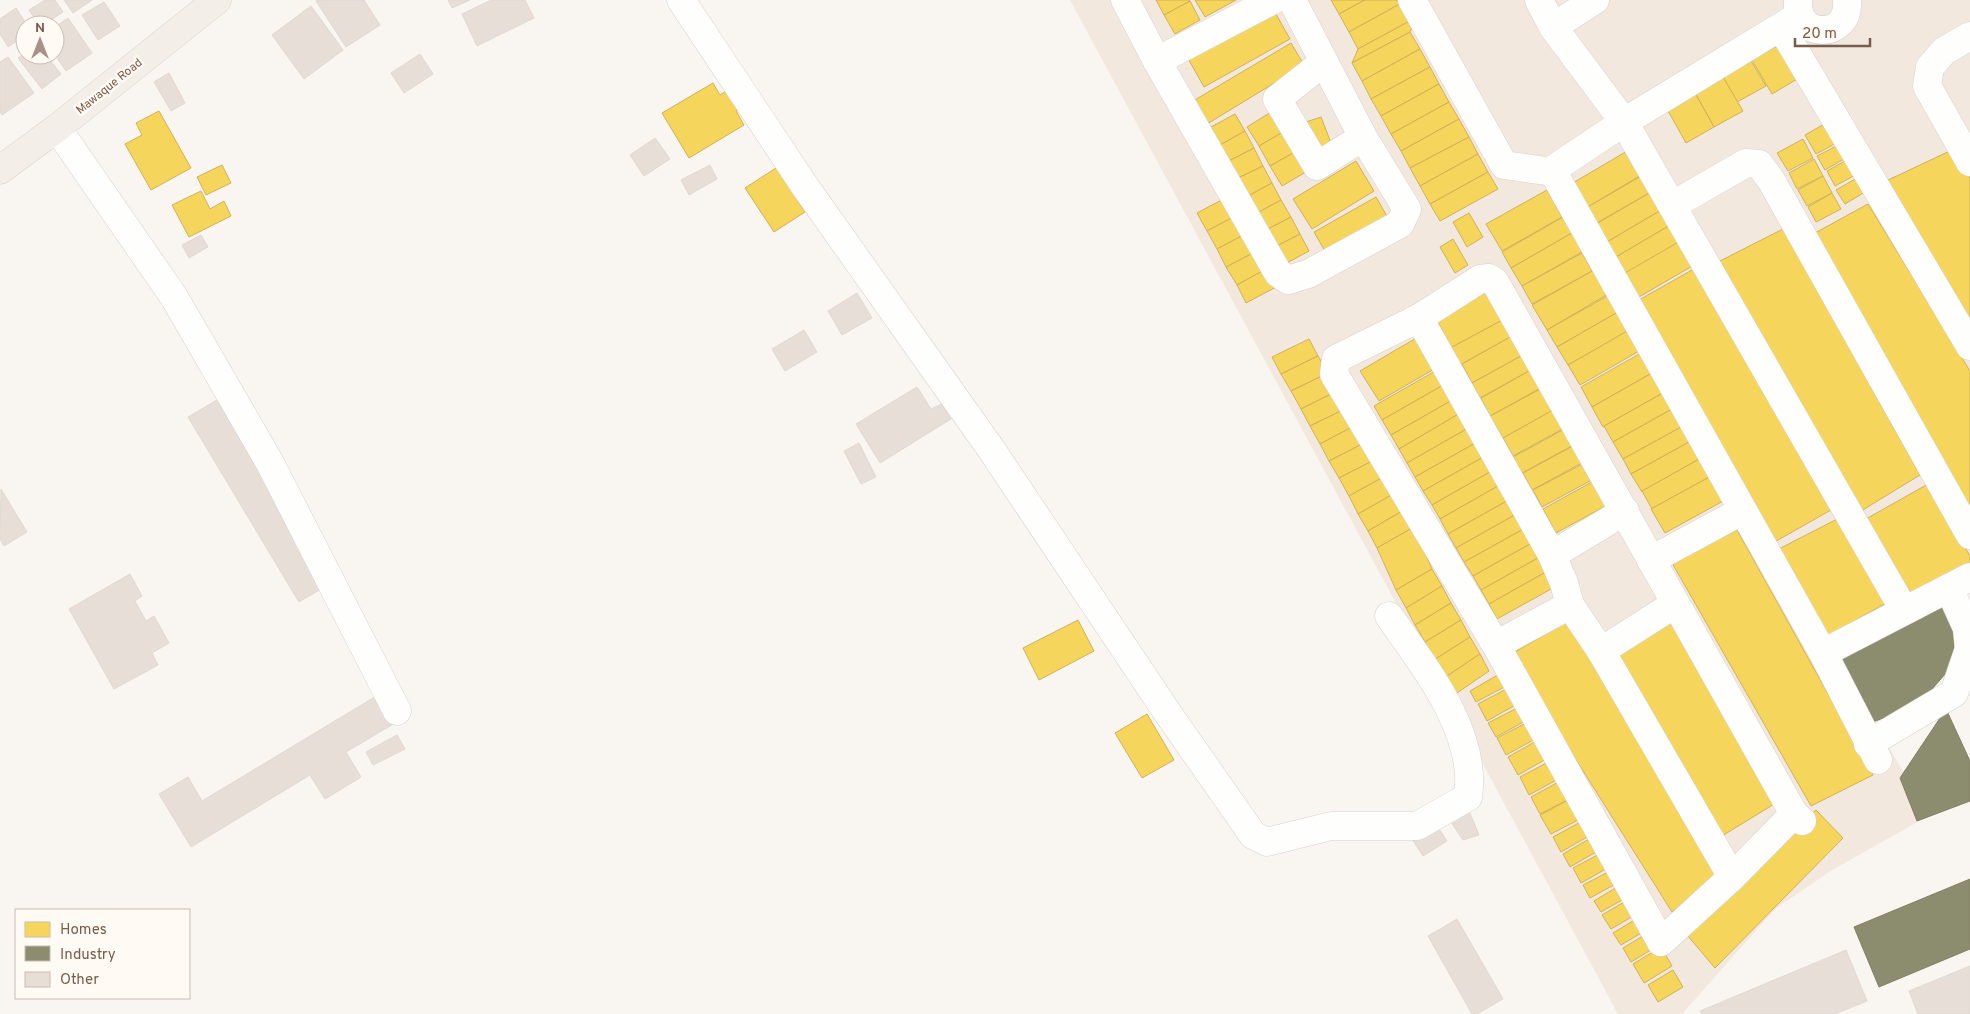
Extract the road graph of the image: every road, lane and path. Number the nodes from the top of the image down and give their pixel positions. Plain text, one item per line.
1 (217, 0) edge
2 (681, 0) edge
3 (1125, 0) edge
4 (1273, 0) edge
5 (1292, 0) edge
6 (1412, 0) edge
7 (1539, 0) edge
8 (1595, 0) edge
9 (1847, 0) edge
10 (1793, 14) edge
11 (1553, 27) junction
12 (1970, 36) edge
13 (1157, 61) junction
14 (1324, 62) junction
15 (1624, 122) junction
16 (57, 128) junction
17 (1363, 138) junction
18 (1970, 162) edge
19 (0, 170) edge
20 (1552, 170) junction
21 (1673, 205) junction
22 (1419, 318) junction
23 (1970, 346) edge
24 (1625, 512) junction
25 (1742, 512) junction
26 (1970, 535) edge
27 (1552, 555) junction
28 (1651, 560) junction
29 (1960, 583) edge
30 (1675, 604) junction
31 (1570, 605) junction
32 (1904, 610) junction
33 (1389, 616) dead end
34 (1496, 645) junction
35 (1601, 651) junction
36 (1823, 653) junction
37 (397, 712) dead end
38 (1732, 877) junction

1 - 16 main road, Mawaque Road
2 - 33 street
3 - 13 street
4 - 13 street
5 - 14 street
6 - 20 street
7 - 11 street
8 - 11 street
9 - 10 street
10 - 15 street
10 - 23 street
11 - 15 street
12 - 18 street
13 - 17 street
14 - 17 street
14 - 17 street
15 - 20 street
15 - 21 street
16 - 19 main road, Mawaque Road
16 - 37 street
20 - 25 street
21 - 26 street
21 - 32 street
22 - 24 street
22 - 27 street
22 - 34 street
24 - 27 street
24 - 28 street
25 - 28 street
25 - 36 street
27 - 31 street
28 - 30 street
29 - 32 street
29 - 36 street
30 - 35 street
30 - 38 street
31 - 34 street
31 - 35 street
32 - 36 street
34 - 38 street
35 - 38 street

